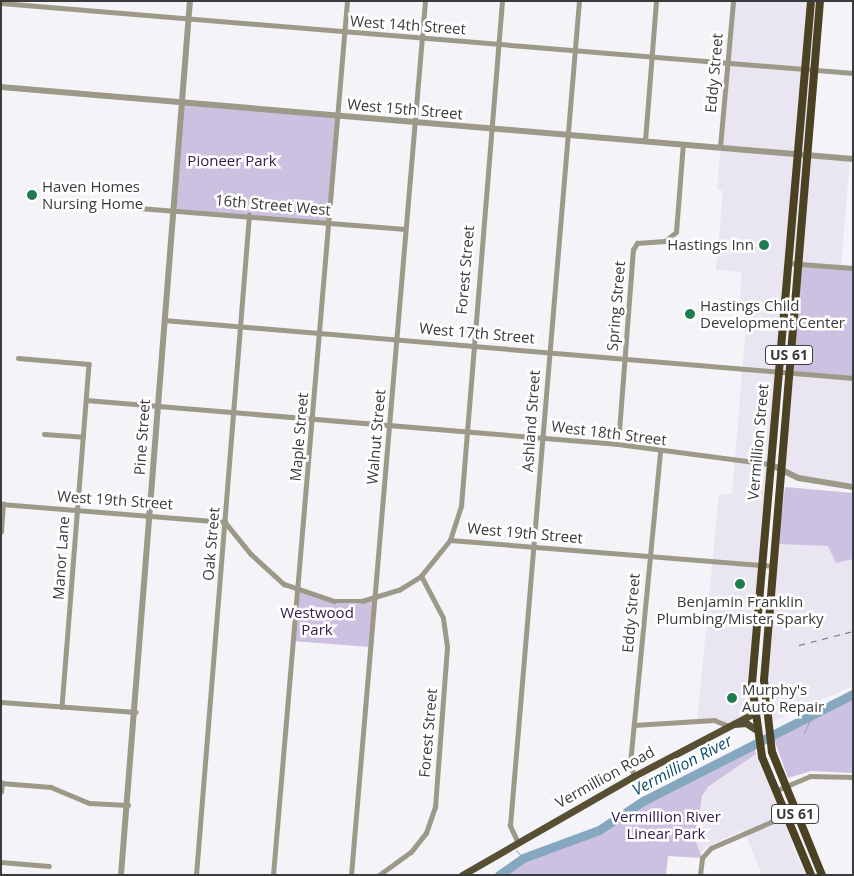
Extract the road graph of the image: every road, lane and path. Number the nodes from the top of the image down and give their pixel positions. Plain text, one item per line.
1 (190, 1) edge
2 (347, 1) edge
3 (425, 1) edge
4 (502, 1) edge
5 (579, 1) edge
6 (656, 1) edge
7 (733, 1) edge
8 (811, 1) edge
9 (820, 1) edge
10 (1, 3) edge
11 (188, 20) junction
12 (344, 33) junction
13 (421, 39) junction
14 (498, 43) junction
15 (575, 50) junction
16 (652, 57) junction
17 (728, 62) junction
18 (805, 69) junction
19 (814, 70) junction
20 (853, 73) edge
21 (1, 87) edge
22 (182, 103) junction
23 (337, 116) junction
24 (413, 122) junction
25 (490, 129) junction
26 (568, 135) junction
27 (644, 141) junction
28 (683, 144) junction
29 (720, 147) junction
30 (797, 154) junction
31 (806, 155) junction
32 (853, 159) edge
33 (139, 208) dead end
34 (172, 210) junction
35 (250, 215) junction
36 (327, 222) junction
37 (405, 229) junction
38 (787, 263) junction
39 (797, 263) junction
40 (853, 268) edge
41 (164, 320) junction
42 (242, 326) junction
43 (318, 332) junction
44 (397, 339) junction
45 (472, 345) junction
46 (549, 352) junction
47 (18, 358) dead end
48 (624, 358) junction
49 (778, 372) junction
50 (787, 372) junction
51 (853, 378) edge
52 (86, 400) junction
53 (157, 406) junction
54 (237, 413) junction
55 (314, 419) junction
56 (391, 425) junction
57 (468, 432) junction
58 (44, 434) dead end
59 (83, 437) junction
60 (543, 438) junction
61 (618, 444) junction
62 (660, 452) junction
63 (770, 464) junction
64 (779, 470) junction
65 (853, 487) edge
66 (2, 504) edge
67 (77, 510) junction
68 (149, 515) junction
69 (225, 522) junction
70 (1, 532) edge
71 (450, 540) junction
72 (533, 547) junction
73 (649, 556) junction
74 (761, 565) junction
75 (771, 566) junction
76 (421, 576) junction
77 (296, 591) junction
78 (374, 598) junction
79 (1, 702) edge
80 (62, 707) junction
81 (764, 708) junction
82 (753, 711) junction
83 (136, 712) junction
84 (634, 725) junction
85 (729, 726) junction
86 (755, 730) junction
87 (634, 776) junction
88 (853, 777) edge
89 (2, 783) edge
90 (784, 787) junction
91 (776, 791) junction
92 (1, 792) edge
93 (128, 805) junction
94 (794, 812) junction
95 (786, 816) junction
96 (517, 841) junction
97 (1, 862) edge
98 (49, 866) dead end
99 (122, 875) edge
100 (196, 875) edge
101 (273, 875) edge
102 (351, 875) edge
103 (379, 875) edge
104 (462, 875) edge
105 (700, 875) edge
106 (811, 875) edge
107 (822, 875) edge

1 - 11 street, Pine Street
2 - 12 street, Maple Street
3 - 13 street, Walnut Street
4 - 14 street, Forest Street
5 - 15 street, Ashland Street
6 - 16 street
7 - 17 street, Eddy Street
8 - 18 highway, Vermillion Street / US 61
9 - 19 highway, Vermillion Street / US 61
10 - 11 street, West 14th Street
11 - 12 street, West 14th Street
11 - 22 street, Pine Street
12 - 13 street, West 14th Street
12 - 23 street, Maple Street
13 - 14 street, West 14th Street
13 - 24 street, Walnut Street
14 - 15 street, West 14th Street
14 - 25 street, Forest Street
15 - 16 street, West 14th Street
15 - 26 street, Ashland Street
16 - 17 street, West 14th Street
16 - 27 street
17 - 18 street, West 14th Street
17 - 29 street, Eddy Street
18 - 19 street, West 14th Street
18 - 30 highway, Vermillion Street / US 61
19 - 20 street, West 14th Street
19 - 31 highway, Vermillion Street / US 61
21 - 22 street, West 15th Street
22 - 23 street, West 15th Street
22 - 34 street, Pine Street
23 - 24 street, West 15th Street
23 - 36 street, Maple Street
24 - 25 street, West 15th Street
24 - 37 street, Walnut Street
25 - 26 street, West 15th Street
25 - 45 street, Forest Street
26 - 27 street, West 15th Street
26 - 46 street, Ashland Street
27 - 28 street, West 15th Street
28 - 29 street, West 15th Street
28 - 48 street, Spring Street
29 - 30 street, West 15th Street
30 - 31 street, West 15th Street
30 - 38 highway, Vermillion Street / US 61
31 - 32 street, West 15th Street
31 - 39 highway, Vermillion Street / US 61
33 - 34 street, 16th Street West
34 - 35 street, 16th Street West
34 - 41 street, Pine Street
35 - 36 street, 16th Street West
35 - 42 street, Oak Street
36 - 37 street, 16th Street West
36 - 43 street, Maple Street
37 - 44 street, Walnut Street
38 - 39 street
38 - 49 highway, Vermillion Street / US 61
39 - 40 street
39 - 50 highway, Vermillion Street / US 61
41 - 42 street, West 17th Street
41 - 53 street, Pine Street
42 - 43 street, West 17th Street
42 - 54 street, Oak Street
43 - 44 street, West 17th Street
43 - 55 street, Maple Street
44 - 45 street, West 17th Street
44 - 56 street, Walnut Street
45 - 46 street, West 17th Street
45 - 57 street, Forest Street
46 - 48 street, West 17th Street
46 - 60 street, Ashland Street
47 - 52 street, Manor Lane
48 - 49 street, West 17th Street
48 - 61 street, Spring Street
49 - 50 street, West 17th Street
49 - 63 highway, Vermillion Street / US 61
50 - 51 street, West 17th Street
50 - 64 highway, Vermillion Street / US 61
52 - 53 street, West 18th Street
52 - 59 street, Manor Lane
53 - 54 street, West 18th Street
53 - 68 street, Pine Street
54 - 55 street, West 18th Street
54 - 69 street, Oak Street
55 - 56 street, West 18th Street
55 - 77 street, Maple Street
56 - 57 street, West 18th Street
56 - 78 street, Walnut Street
57 - 60 street, West 18th Street
57 - 71 street, Forest Street
58 - 59 street
59 - 67 street, Manor Lane
60 - 61 street, West 18th Street
60 - 72 street, Ashland Street
61 - 62 street, West 18th Street
62 - 63 street, West 18th Street
62 - 73 street, Eddy Street
63 - 64 street
63 - 74 highway, Vermillion Street / US 61
64 - 65 street
64 - 75 highway, Vermillion Street / US 61
66 - 67 street, West 19th Street
66 - 70 street
67 - 68 street, West 19th Street
67 - 80 street, Manor Lane
68 - 69 street, West 19th Street
68 - 83 street, Pine Street
69 - 77 street, West 19th Street
69 - 100 street, Oak Street
71 - 72 street, West 19th Street
71 - 76 street, West 19th Street
72 - 73 street, West 19th Street
72 - 96 street, Ashland Street
73 - 74 street, West 19th Street
73 - 84 street, Eddy Street
74 - 75 street, West 19th Street
74 - 82 highway, Vermillion Street / US 61
75 - 81 highway, Vermillion Street / US 61
76 - 78 street, West 19th Street
76 - 103 street, Forest Street
77 - 78 street, West 19th Street
77 - 101 street, Maple Street
78 - 102 street, Walnut Street
79 - 80 street
80 - 83 street
81 - 82 main road, Vermillion Road
81 - 90 highway, Vermillion Street / US 61
82 - 85 main road, Vermillion Road
82 - 86 highway, Vermillion Street / US 61
83 - 93 street, Pine Street
84 - 85 street
84 - 87 street, Eddy Street
85 - 86 main road
85 - 87 main road, Vermillion Road
86 - 91 highway, Vermillion Street / US 61
87 - 96 main road, Vermillion Road
88 - 90 street
89 - 92 street
89 - 93 street
90 - 91 street
90 - 94 highway, Vermillion Street / US 61
91 - 95 highway, Vermillion Street / US 61
93 - 99 street, Pine Street
94 - 95 street
94 - 107 highway, Vermillion Street / US 61
95 - 105 street
95 - 106 highway, Vermillion Street / US 61
96 - 104 main road, Vermillion Road
97 - 98 street

